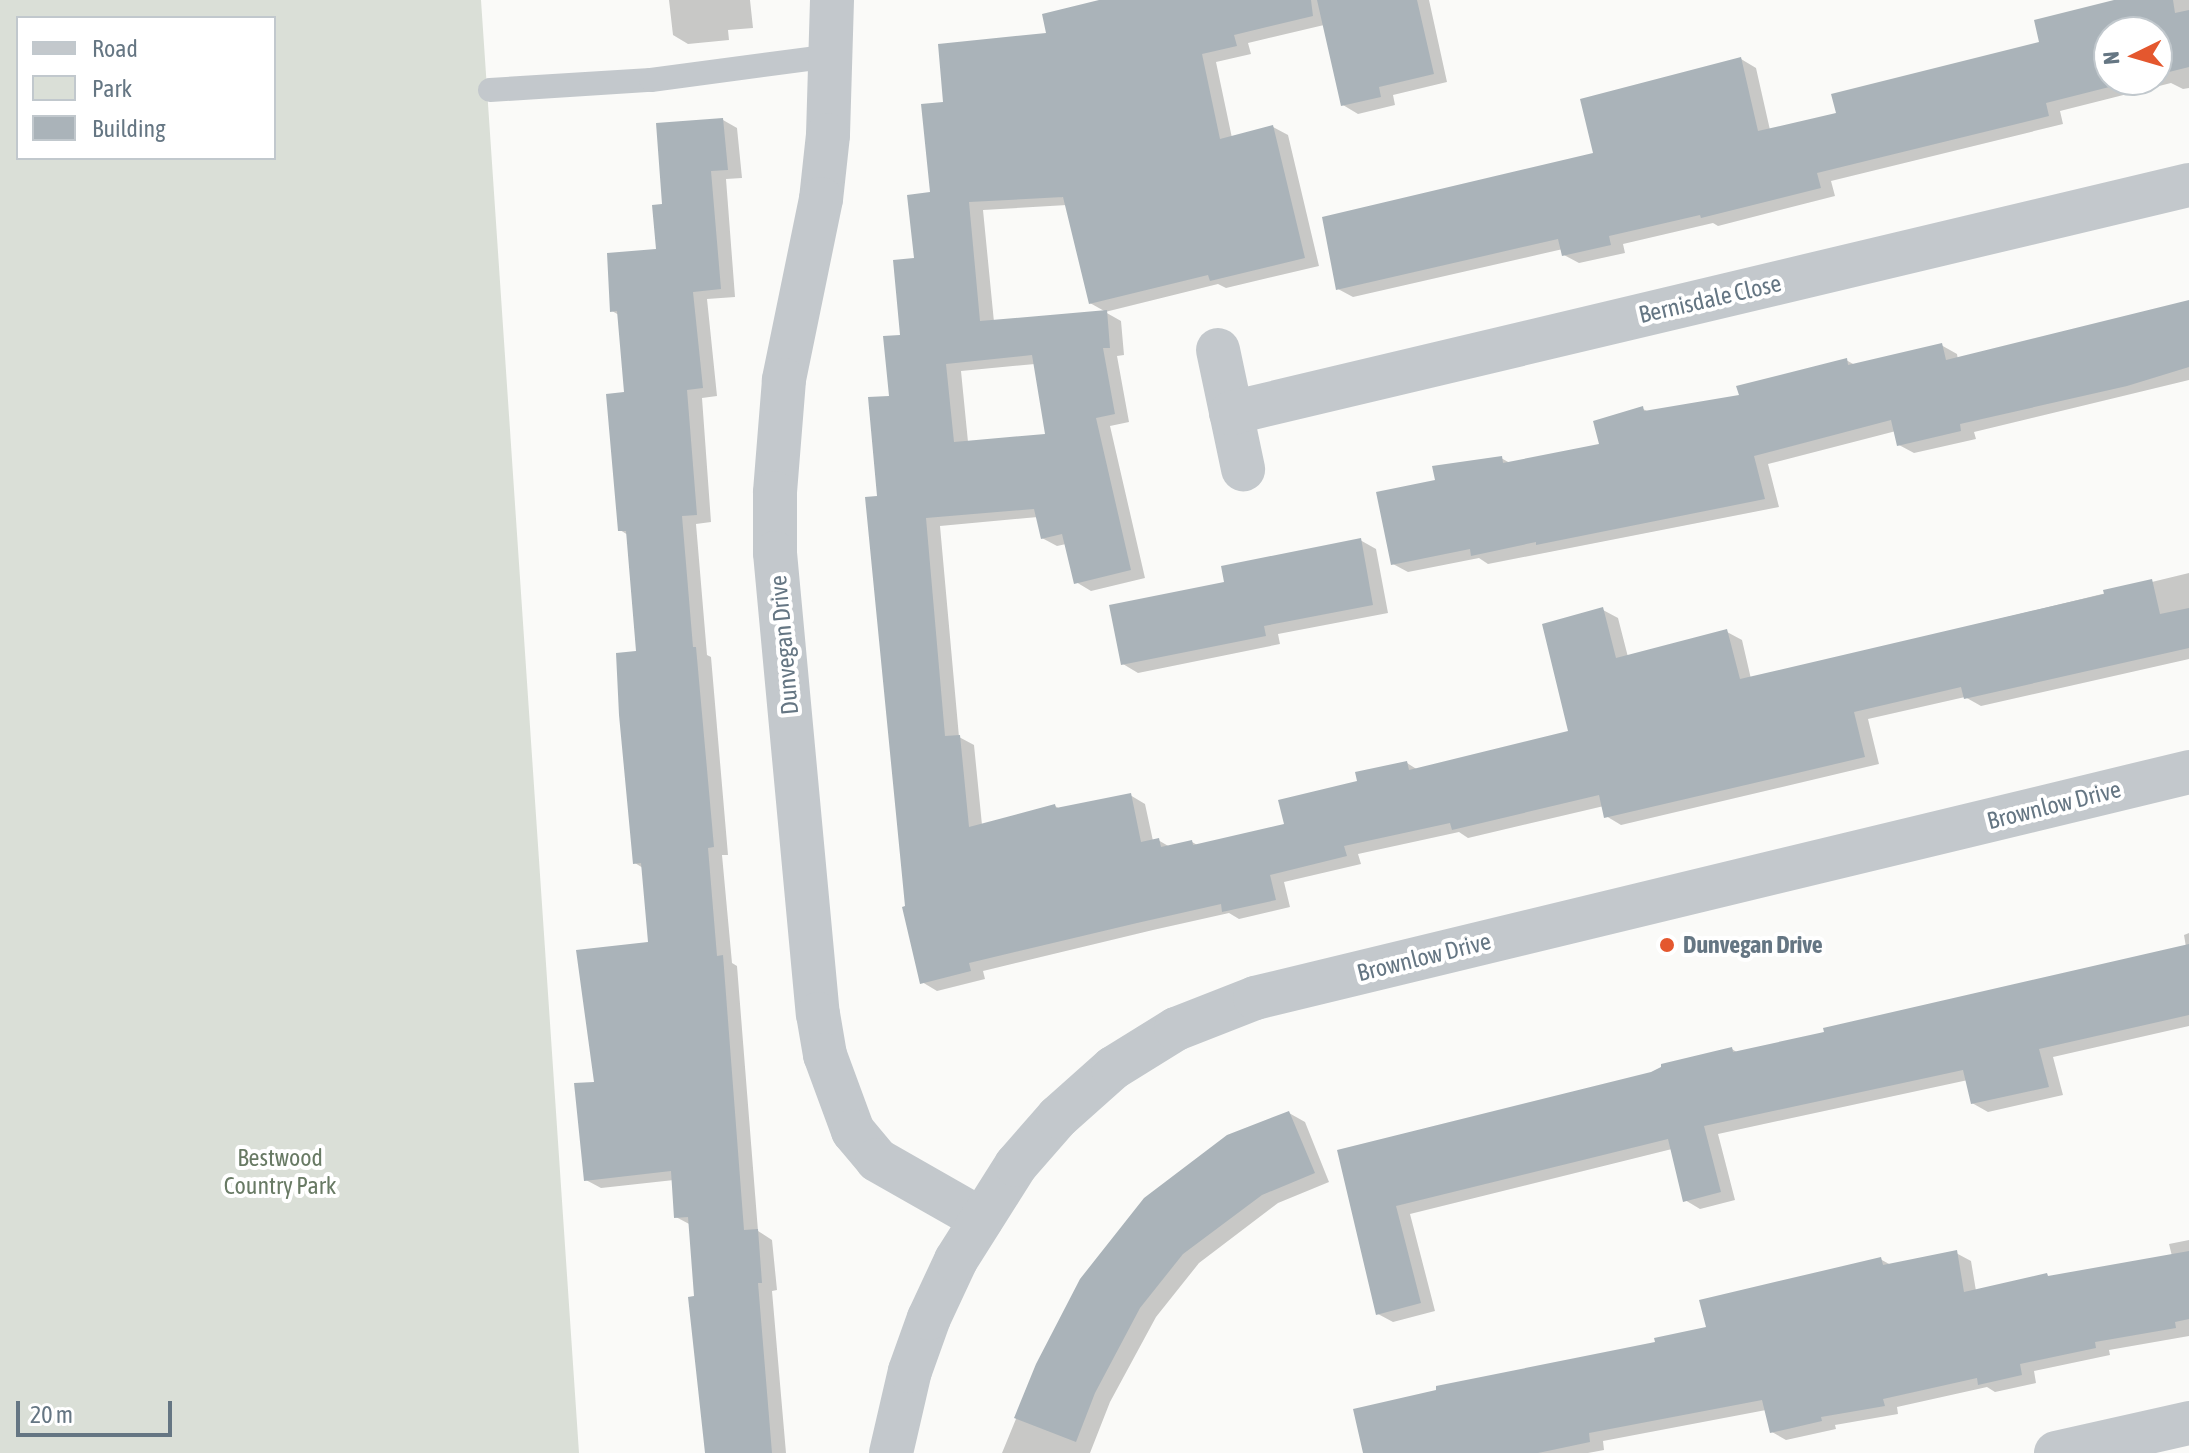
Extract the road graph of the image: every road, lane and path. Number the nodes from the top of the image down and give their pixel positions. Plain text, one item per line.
1 (832, 0) edge
2 (832, 56) junction
3 (490, 90) dead end
4 (2189, 185) edge
5 (1218, 350) dead end
6 (1231, 413) junction
7 (1243, 469) dead end
8 (2189, 772) edge
9 (981, 1219) junction
10 (2189, 1423) edge
11 (891, 1453) edge
12 (2056, 1453) edge

1 - 2 street, Dunvegan Drive
2 - 3 lane
2 - 9 street, Dunvegan Drive
4 - 6 street, Bernisdale Close
5 - 6 street
6 - 7 street
8 - 9 street, Brownlow Drive
9 - 11 street, Brownlow Drive
10 - 12 street

